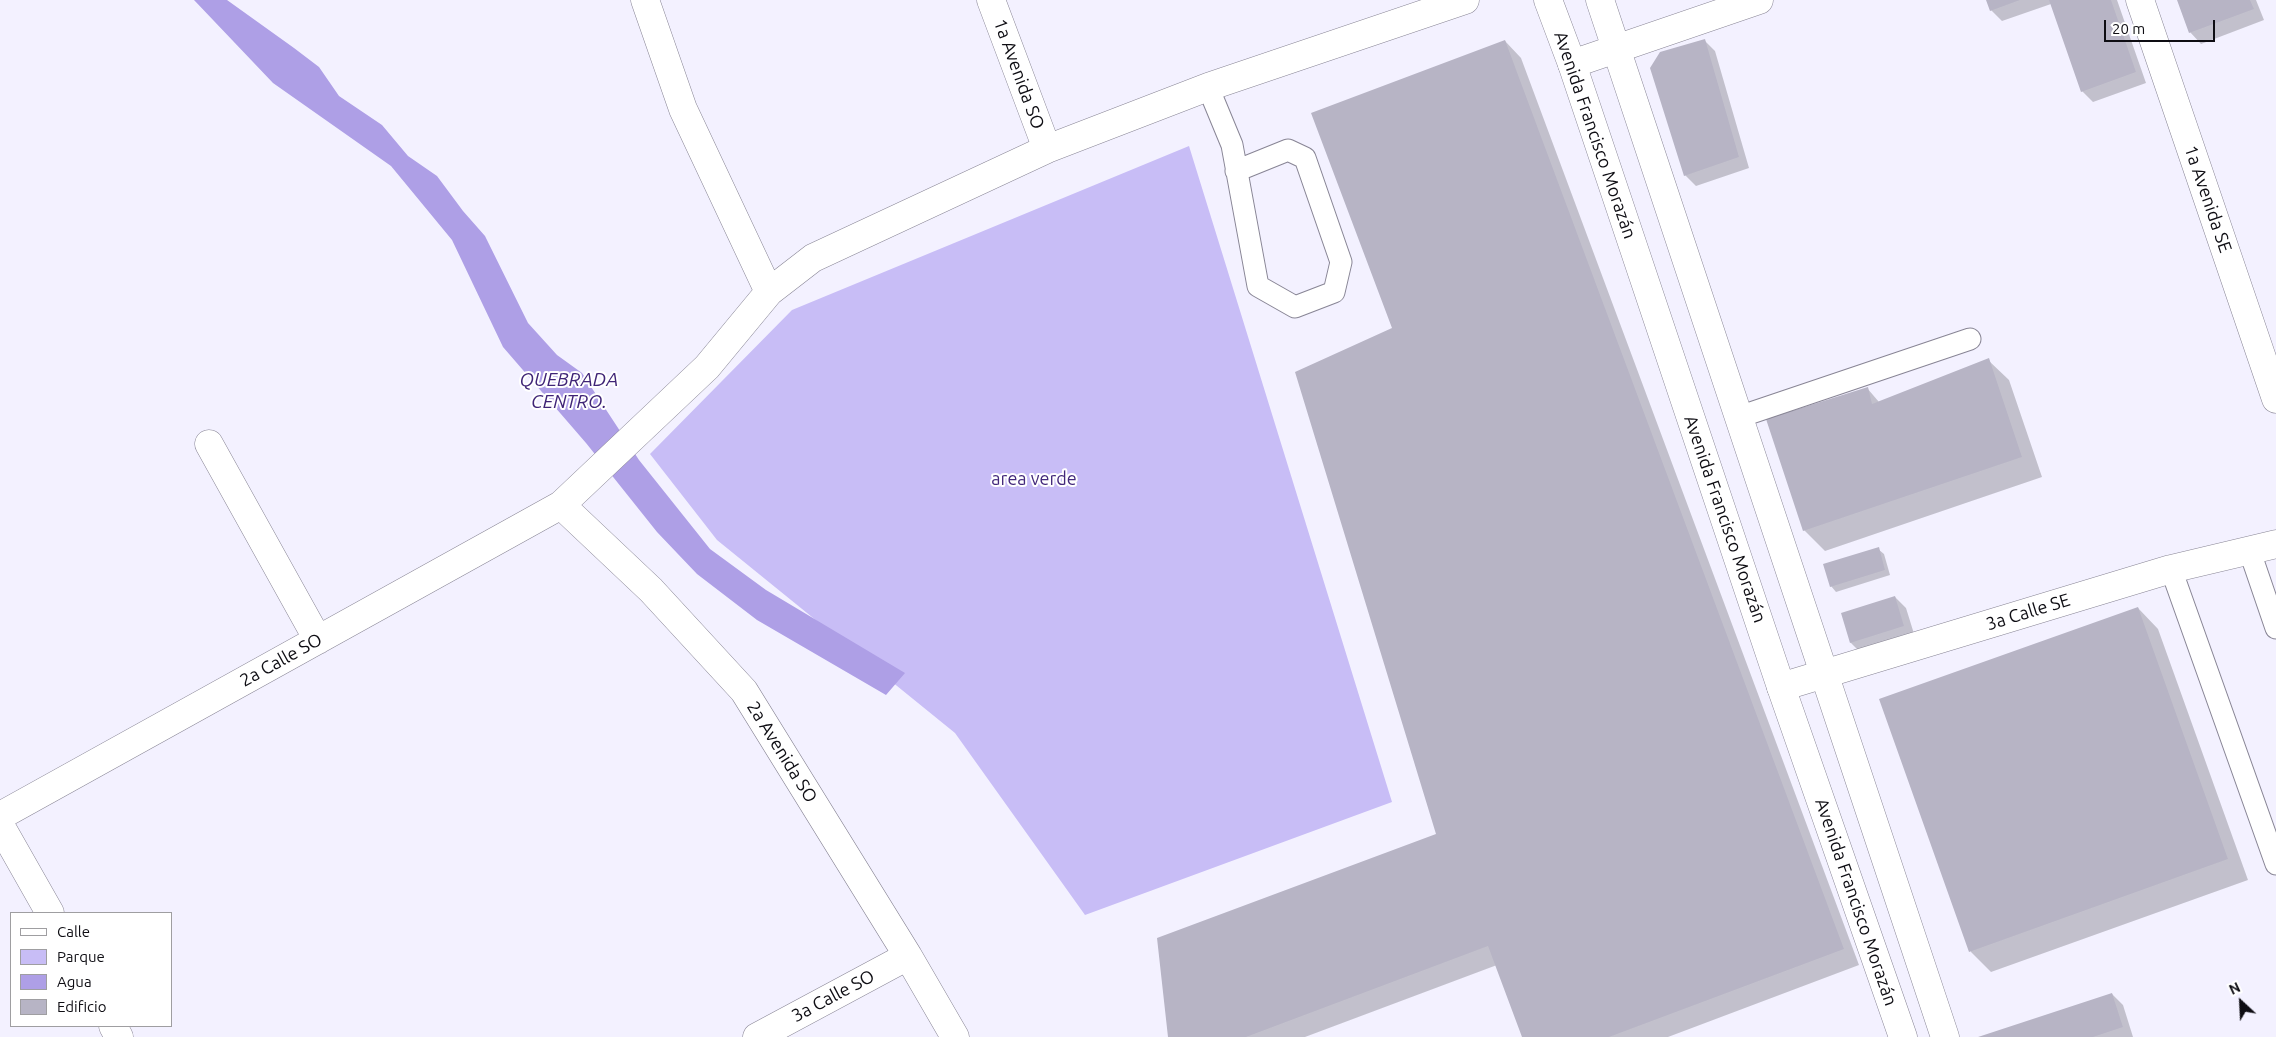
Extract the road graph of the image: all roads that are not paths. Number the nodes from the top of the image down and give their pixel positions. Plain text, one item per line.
1 (645, 0) edge
2 (991, 0) edge
3 (1464, 0) edge
4 (1548, 0) edge
5 (1600, 0) edge
6 (1759, 0) edge
7 (2140, 0) edge
8 (1617, 49) junction
9 (1572, 64) junction
10 (1208, 87) junction
11 (1047, 148) junction
12 (1236, 171) junction
13 (769, 292) junction
14 (1970, 339) dead end
15 (2276, 399) edge
16 (1739, 418) junction
17 (208, 444) dead end
18 (561, 505) junction
19 (2276, 544) edge
20 (2250, 552) junction
21 (2172, 569) junction
22 (2276, 628) edge
23 (318, 640) junction
24 (1824, 673) junction
25 (1781, 687) junction
26 (0, 816) edge
27 (0, 825) edge
28 (2276, 864) edge
29 (49, 912) edge
30 (908, 956) junction
31 (758, 1037) edge
32 (955, 1037) edge
33 (1904, 1037) edge
34 (1945, 1037) edge

1 - 13 street
2 - 11 street, 1a Avenida SO
3 - 10 street, 2a Calle SO
4 - 9 street, Avenida Francisco Morazán
5 - 8 street
6 - 8 street
7 - 15 street, 1a Avenida SE
8 - 9 street
8 - 16 street
9 - 25 street, Avenida Francisco Morazán
10 - 11 street, 2a Calle SO
10 - 12 lane
11 - 13 street, 2a Calle SO
12 - 12 lane
13 - 18 street, 2a Calle SO
14 - 16 lane
16 - 24 street
17 - 23 street
18 - 23 street, 2a Calle SO
18 - 30 street, 2a Avenida SO
19 - 20 street, 3a Calle SE
20 - 21 street, 3a Calle SE
20 - 22 lane
21 - 24 street, 3a Calle SE
21 - 28 lane
23 - 26 street, 2a Calle SO
24 - 25 street, 3a Calle SE
24 - 34 street
25 - 33 street, Avenida Francisco Morazán
27 - 29 street
30 - 31 street, 3a Calle SO
30 - 32 street, 2a Avenida SO

